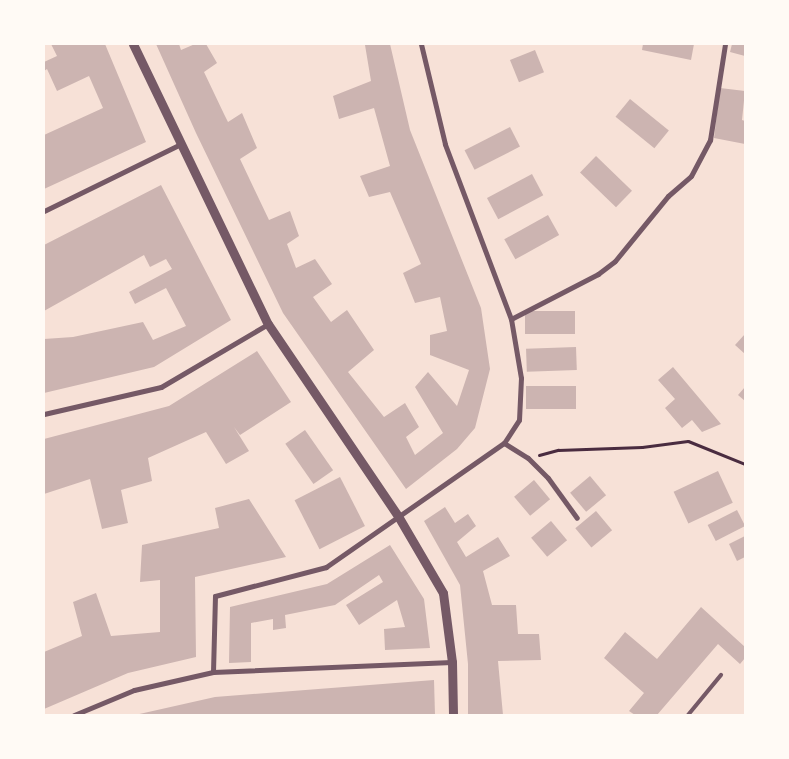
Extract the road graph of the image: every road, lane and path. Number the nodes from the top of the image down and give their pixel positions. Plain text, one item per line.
1 (133, 44) edge
2 (421, 44) edge
3 (724, 44) edge
4 (179, 145) junction
5 (44, 211) edge
6 (511, 319) junction
7 (268, 324) junction
8 (44, 414) edge
9 (504, 443) junction
10 (528, 458) junction
11 (745, 464) edge
12 (398, 516) junction
13 (577, 518) dead end
14 (452, 662) junction
15 (213, 672) junction
16 (720, 675) dead end
17 (74, 715) edge
18 (453, 715) edge
19 (688, 715) edge

1 - 4 street
2 - 6 street
3 - 6 street
4 - 5 street
4 - 7 street
6 - 9 street
7 - 8 street
7 - 12 street
9 - 10 street
9 - 12 street
10 - 11 path
10 - 13 street
12 - 14 street
12 - 15 street
14 - 15 street
14 - 18 street
15 - 17 street
16 - 19 lane

